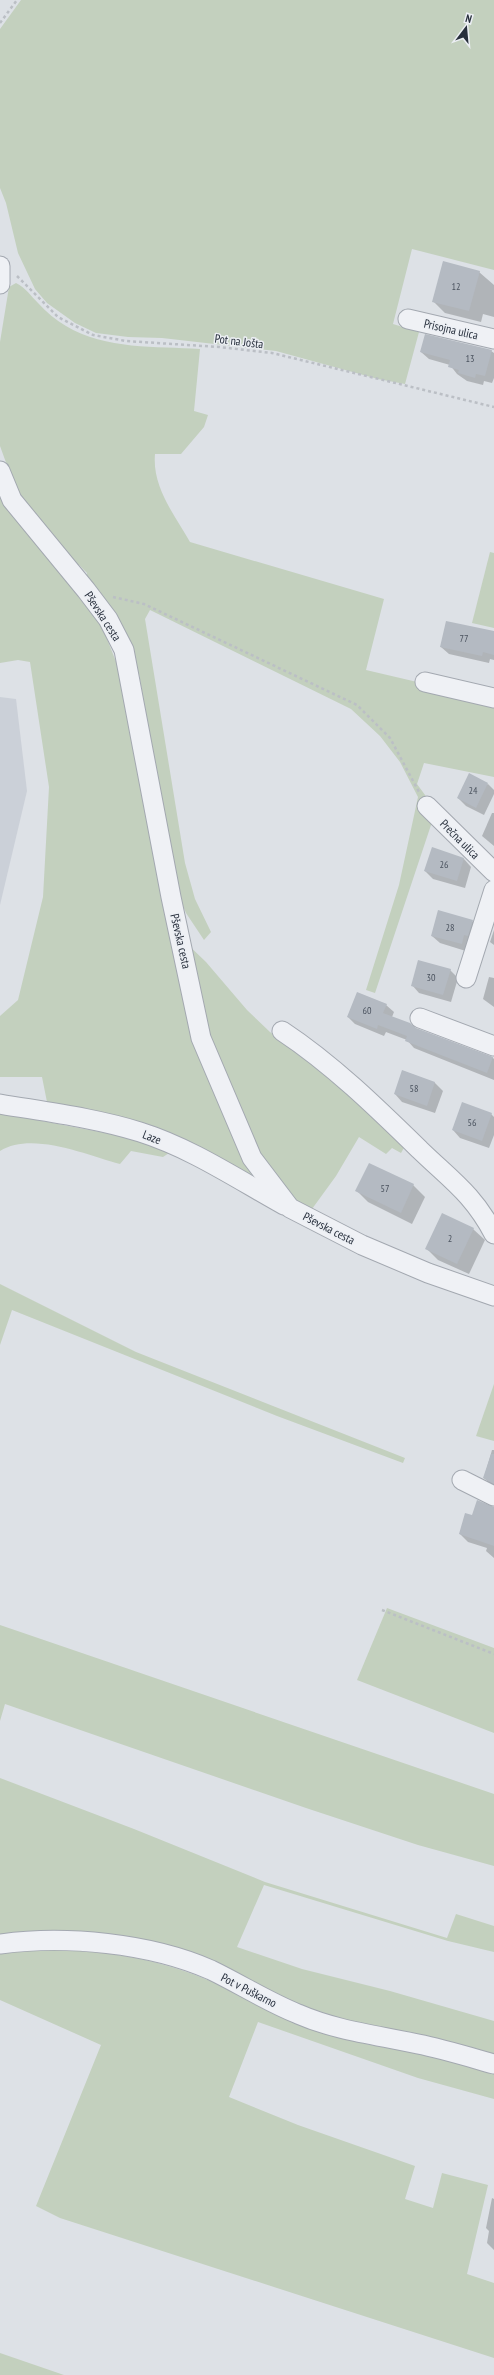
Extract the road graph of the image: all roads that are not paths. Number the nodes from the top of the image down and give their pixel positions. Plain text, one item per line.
1 (0, 266) edge
2 (0, 284) edge
3 (408, 319) dead end
4 (494, 339) edge
5 (0, 471) edge
6 (425, 682) dead end
7 (494, 698) edge
8 (427, 806) road end
9 (494, 872) edge
10 (494, 890) edge
11 (466, 978) dead end
12 (420, 1018) dead end
13 (282, 1031) dead end
14 (494, 1046) edge
15 (0, 1104) edge
16 (290, 1208) junction
17 (494, 1234) edge
18 (494, 1296) edge
19 (462, 1480) dead end
20 (494, 1496) edge
21 (0, 1944) edge
22 (494, 2064) edge

1 - 2 street
3 - 4 street, Prisojna ulica
5 - 16 street, Pševska cesta
6 - 7 street
8 - 9 street, Prečna ulica
10 - 11 street
12 - 14 street
13 - 17 street
15 - 16 street, Laze
16 - 18 street, Pševska cesta
19 - 20 street
21 - 22 street, Pot v Puškarno

